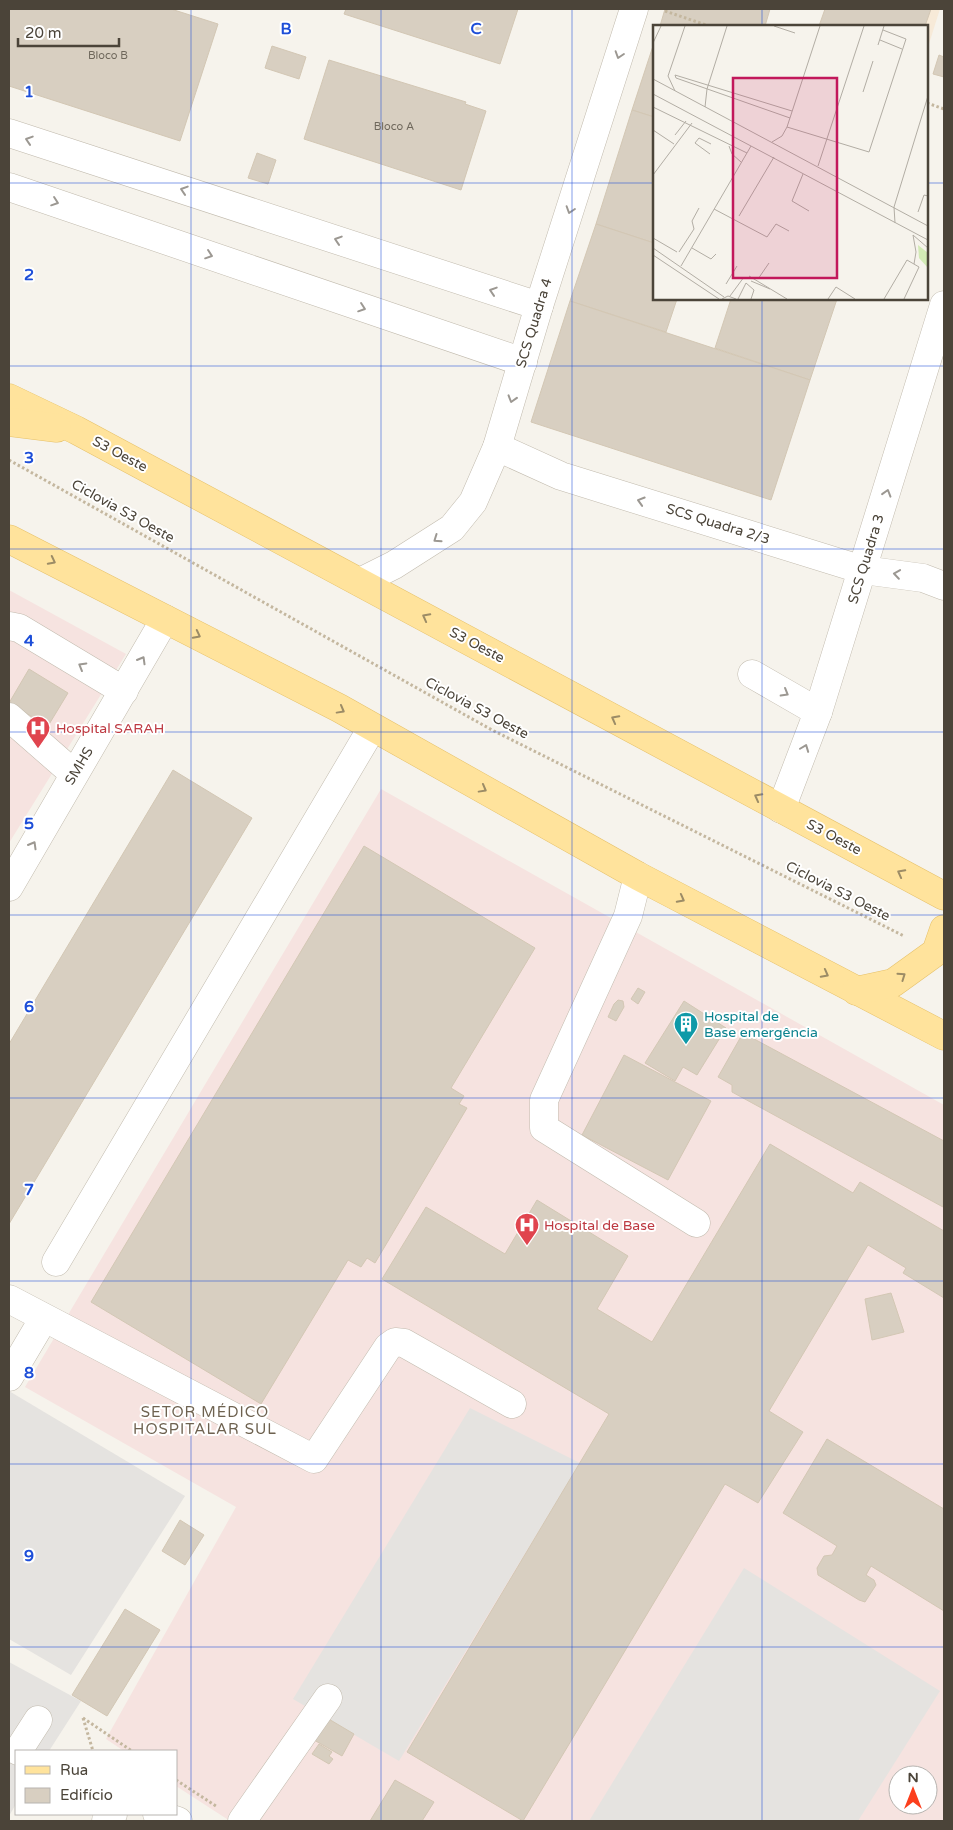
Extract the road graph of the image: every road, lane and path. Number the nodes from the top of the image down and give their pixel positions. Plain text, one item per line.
1 (634, 9) edge
2 (660, 9) edge
3 (707, 25) edge
4 (928, 102) edge
5 (944, 109) edge
6 (9, 133) edge
7 (9, 187) edge
8 (944, 305) edge
9 (539, 306) junction
10 (523, 362) junction
11 (9, 398) edge
12 (9, 422) edge
13 (76, 430) junction
14 (497, 447) junction
15 (9, 460) edge
16 (9, 539) edge
17 (863, 570) junction
18 (360, 582) junction
19 (944, 586) edge
20 (165, 619) junction
21 (9, 626) edge
22 (752, 674) dead end
23 (124, 691) junction
24 (818, 712) junction
25 (9, 717) edge
26 (372, 728) junction
27 (74, 773) junction
28 (781, 809) junction
29 (638, 876) junction
30 (9, 887) edge
31 (944, 896) edge
32 (940, 941) edge
33 (856, 991) junction
34 (944, 1036) edge
35 (696, 1223) dead end
36 (56, 1262) dead end
37 (9, 1299) edge
38 (44, 1318) junction
39 (9, 1377) edge
40 (512, 1404) dead end
41 (328, 1698) dead end
42 (38, 1720) dead end
43 (18, 1750) edge
44 (93, 1750) edge
45 (131, 1750) edge
46 (178, 1781) edge
47 (158, 1815) edge
48 (232, 1816) edge
49 (178, 1821) edge

1 -> 9 street, SCS Quadra 4
2 - 3 path
4 - 5 path
9 -> 6 street
7 -> 10 street
17 -> 8 street, SCS Quadra 3
9 - 10 street, SCS Quadra 4
10 -> 14 street, SCS Quadra 4
11 - 13 main road, S3 Oeste
12 - 13 main road
13 - 18 main road, S3 Oeste
17 -> 14 street, SCS Quadra 2/3
14 -> 18 street, SCS Quadra 4
15 - 32 path, Ciclovia S3 Oeste
16 -> 20 main road
19 -> 17 street, SCS Quadra 2/3
17 - 24 street, SCS Quadra 3
28 -> 18 main road, S3 Oeste
23 -> 20 street, SMHS
20 -> 26 main road
23 -> 21 street
22 -> 24 street
23 - 27 street, SMHS
28 -> 24 street, SCS Quadra 3
25 - 27 street
26 -> 29 main road
26 - 36 street
30 -> 27 street, SMHS
31 -> 28 main road, S3 Oeste
29 -> 33 main road
29 - 35 street
33 -> 32 main road
33 - 34 main road
37 - 38 street
38 - 39 street
38 - 40 street
41 - 48 street
42 - 43 street
44 - 45 path
46 - 48 path
47 - 49 street

